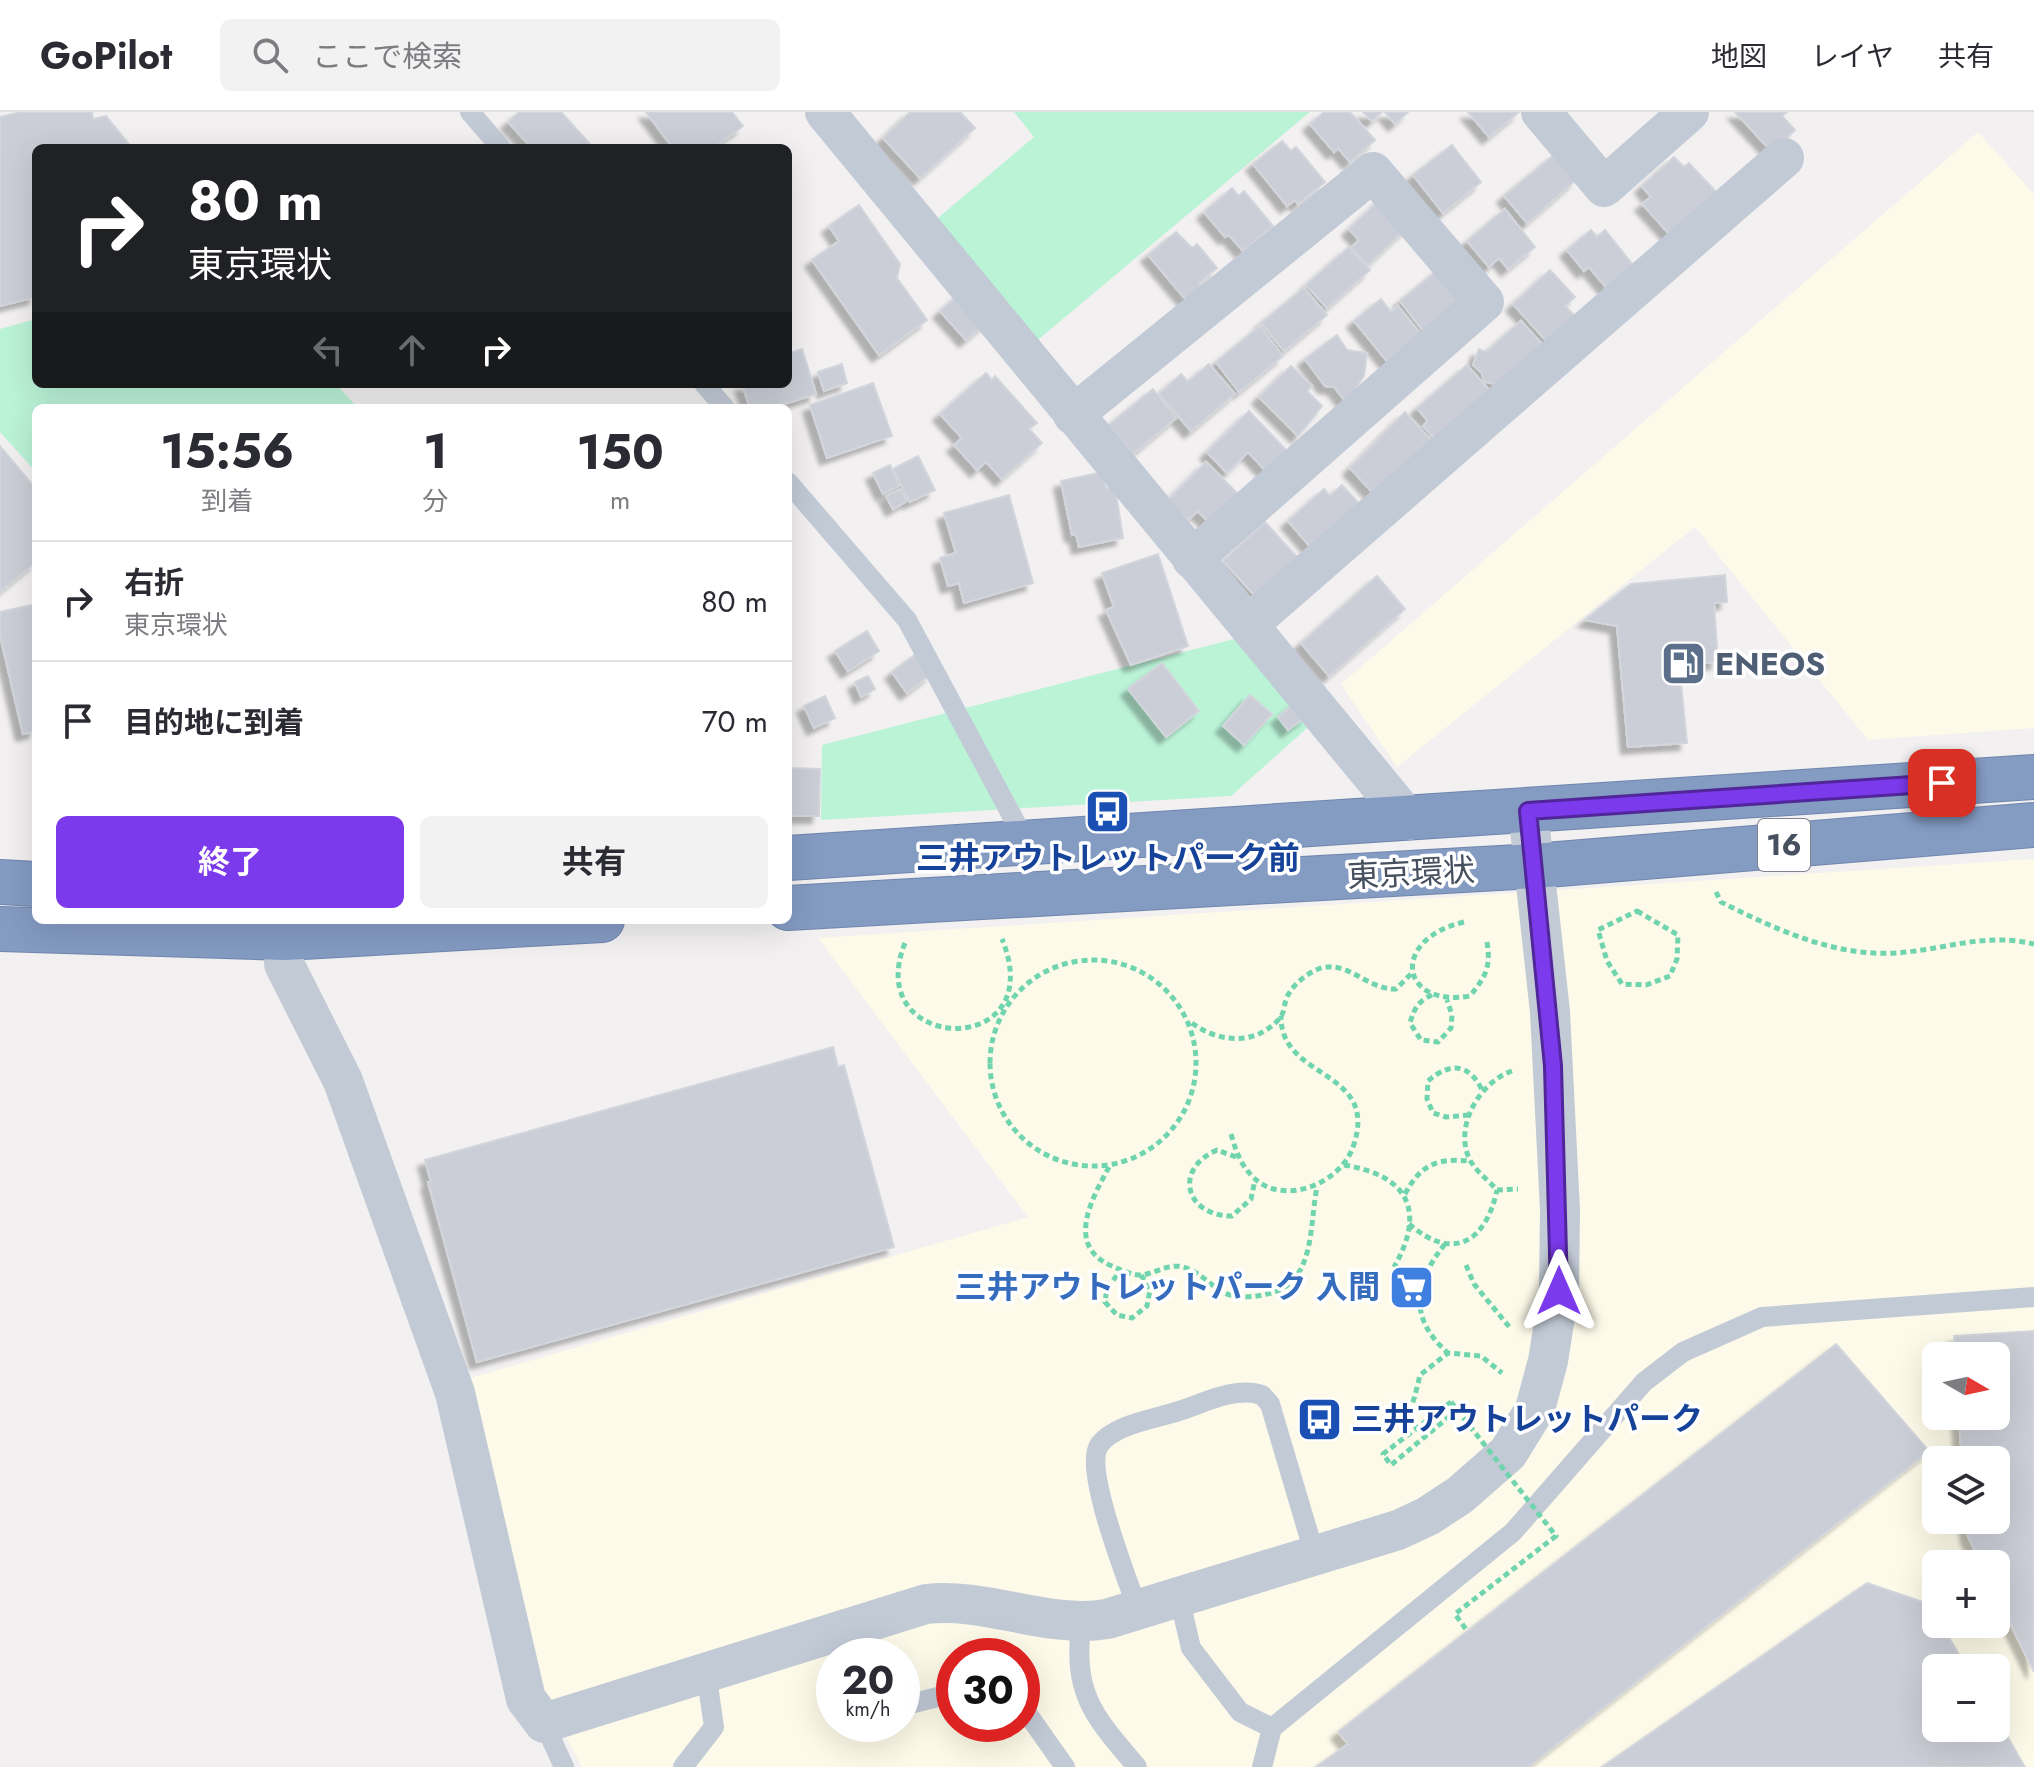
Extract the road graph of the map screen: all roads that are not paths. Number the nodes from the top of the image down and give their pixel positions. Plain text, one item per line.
1 (470, 112) edge
2 (825, 112) edge
3 (1541, 112) edge
4 (1689, 112) edge
5 (498, 144) edge
6 (1784, 158) dead end
7 (708, 388) edge
8 (722, 404) edge
9 (1073, 415) junction
10 (792, 487) edge
11 (1192, 559) junction
12 (1248, 625) junction
13 (2034, 777) edge
14 (1528, 811) junction
15 (1409, 820) junction
16 (2034, 825) edge
17 (1026, 842) junction
18 (792, 858) edge
19 (1534, 866) junction
20 (0, 882) edge
21 (32, 884) edge
22 (792, 908) edge
23 (532, 924) edge
24 (0, 929) edge
25 (285, 938) junction
26 (2034, 1297) edge
27 (1315, 1556) junction
28 (1179, 1597) junction
29 (1138, 1610) junction
30 (1081, 1624) junction
31 (846, 1638) edge
32 (816, 1648) edge
33 (706, 1672) junction
34 (544, 1723) junction
35 (1272, 1728) junction
36 (1040, 1732) edge
37 (564, 1767) edge
38 (683, 1767) edge
39 (1065, 1767) edge
40 (1137, 1767) edge
41 (1262, 1767) edge

1 - 5 lane
2 - 9 street
3 - 4 street
6 - 12 street
7 - 8 lane
9 - 11 street
9 - 11 street
10 - 17 lane
11 - 12 street
12 - 15 street
13 - 14 highway, 東京環状 / 16
14 - 15 highway, 東京環状 / 16
14 - 19 street
15 - 17 highway, 東京環状 / 16
16 - 19 highway, 東京環状 / 16
17 - 18 highway, 東京環状 / 16
19 - 22 highway, 東京環状 / 16
19 - 27 street
20 - 21 highway
23 - 25 highway
24 - 25 highway
25 - 34 street
26 - 35 lane
27 - 28 street
27 - 29 lane
28 - 29 street
28 - 35 lane
29 - 30 street
30 - 31 street
30 - 40 lane
32 - 33 street
33 - 34 street
33 - 38 lane
34 - 37 lane
35 - 41 lane
36 - 39 lane

